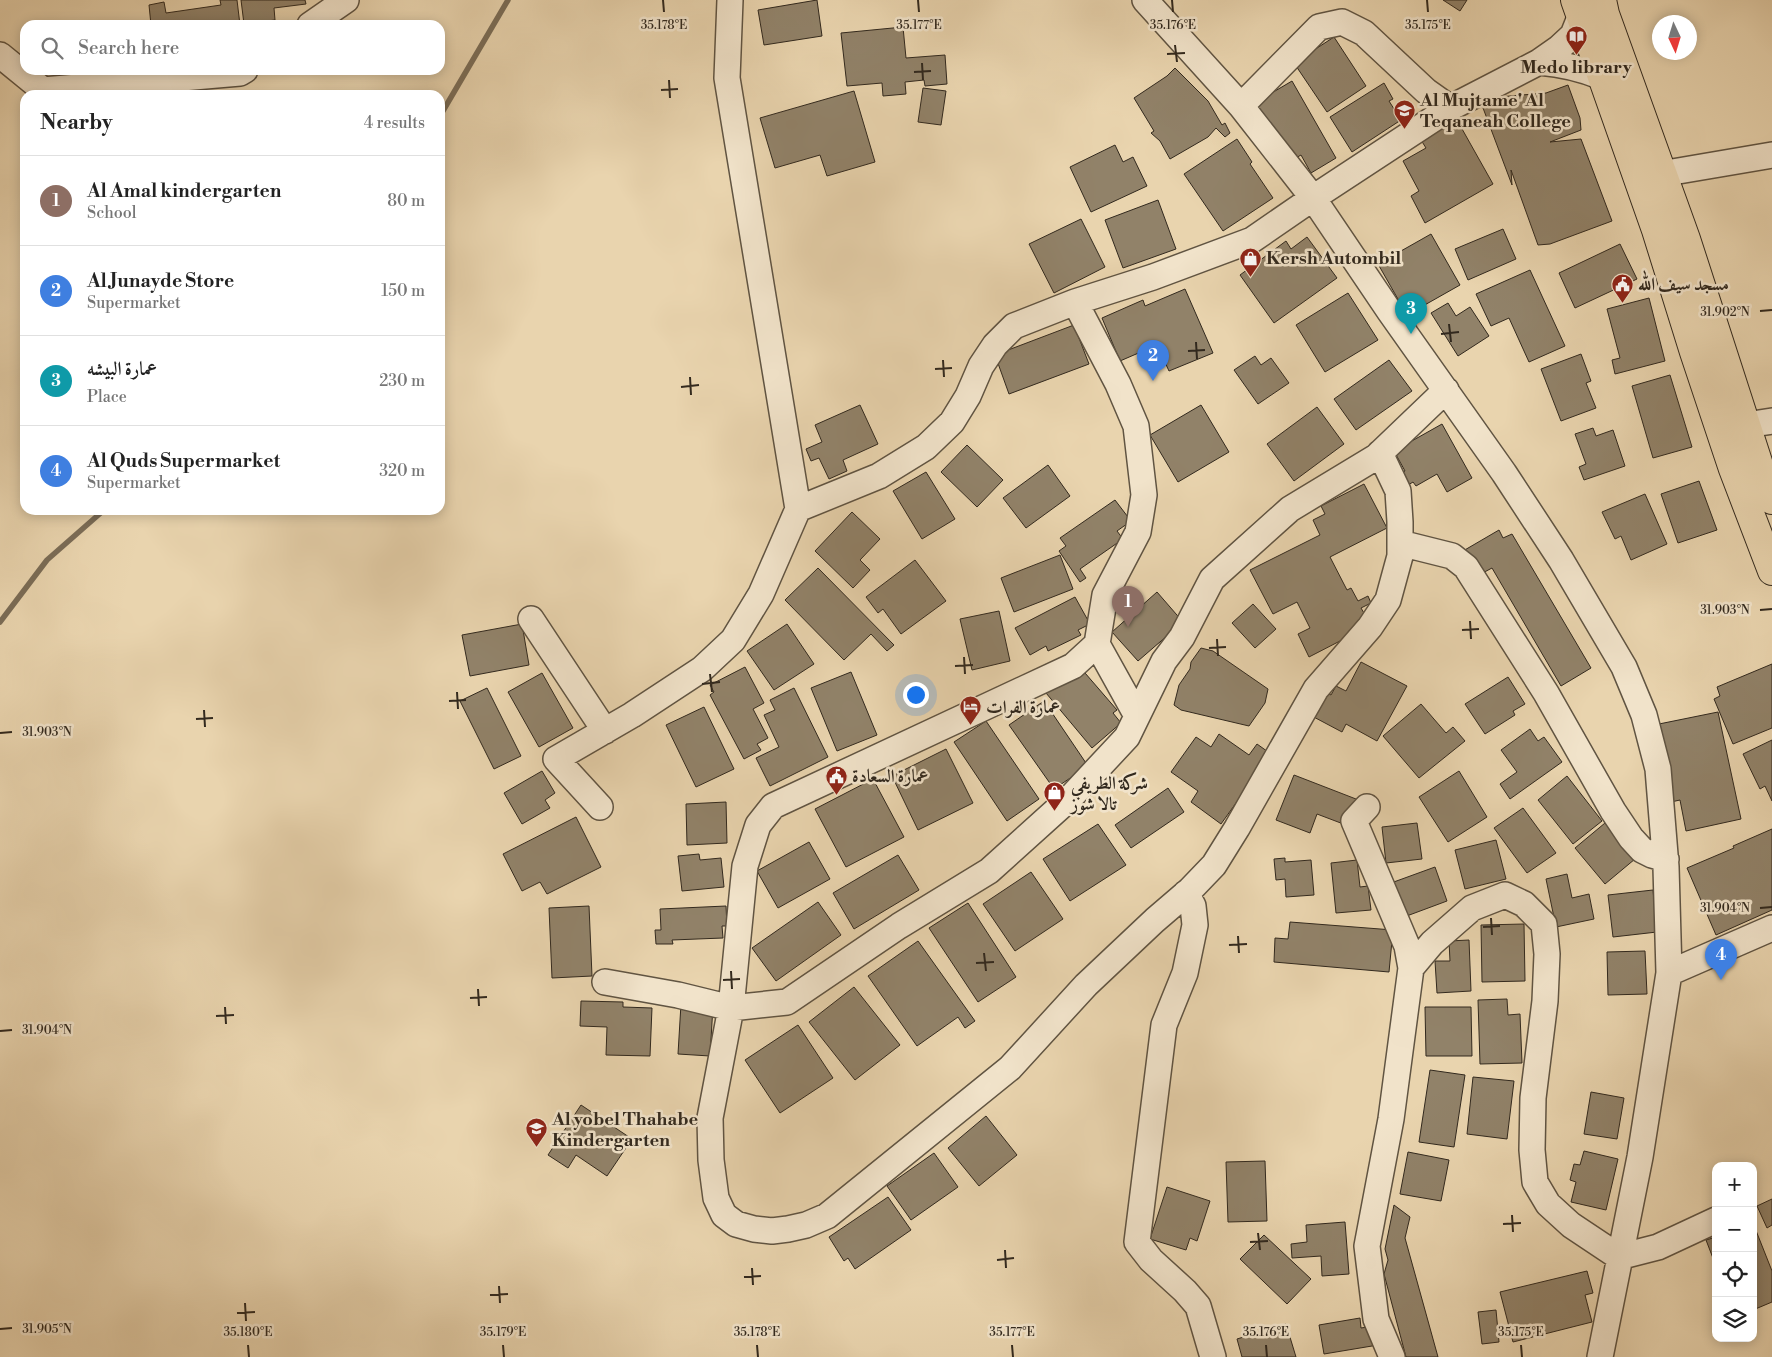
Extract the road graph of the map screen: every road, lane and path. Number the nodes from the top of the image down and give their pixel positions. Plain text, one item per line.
1 (346, 0) edge
2 (730, 0) edge
3 (1145, 0) edge
4 (1586, 5) edge
5 (317, 20) edge
6 (0, 55) edge
7 (1539, 62) junction
8 (20, 71) edge
9 (25, 75) edge
10 (217, 75) edge
11 (1602, 77) junction
12 (43, 90) edge
13 (43, 90) edge
14 (1241, 106) junction
15 (1450, 108) junction
16 (1772, 155) edge
17 (1650, 175) junction
18 (1313, 198) junction
19 (1075, 302) junction
20 (1446, 390) junction
21 (1759, 423) edge
22 (1380, 453) junction
23 (1772, 500) edge
24 (798, 509) junction
25 (1400, 543) junction
26 (1772, 571) edge
27 (531, 619) dead end
28 (1097, 644) junction
29 (1137, 716) junction
30 (605, 731) junction
31 (600, 807) dead end
32 (1367, 807) dead end
33 (1666, 859) junction
34 (1186, 893) junction
35 (1772, 928) edge
36 (1411, 968) junction
37 (1668, 973) junction
38 (605, 982) dead end
39 (731, 1008) junction
40 (1712, 1222) edge
41 (1619, 1257) junction
42 (1213, 1357) edge
43 (1392, 1357) edge
44 (1600, 1357) edge

1 - 5 street
2 - 24 street
3 - 14 street
4 - 7 street
4 - 11 main road
4 - 17 main road
6 - 8 street
7 - 11 street
7 - 15 street
9 - 12 street
10 - 13 street
11 - 17 main road
14 - 15 street
14 - 18 street
15 - 18 street
16 - 17 street
17 - 21 main road
17 - 26 main road
18 - 19 street
18 - 20 street
19 - 24 street
19 - 28 street
20 - 22 street
20 - 33 street
21 - 23 main road
22 - 25 street
22 - 29 street
24 - 30 street
25 - 33 street
25 - 34 street
27 - 30 street
28 - 29 street
28 - 39 street
29 - 39 street
30 - 31 street
32 - 36 street
33 - 37 street
34 - 39 street
34 - 42 street
35 - 37 street
36 - 41 street
36 - 43 street
37 - 41 street
38 - 39 street
40 - 41 street
41 - 44 street

